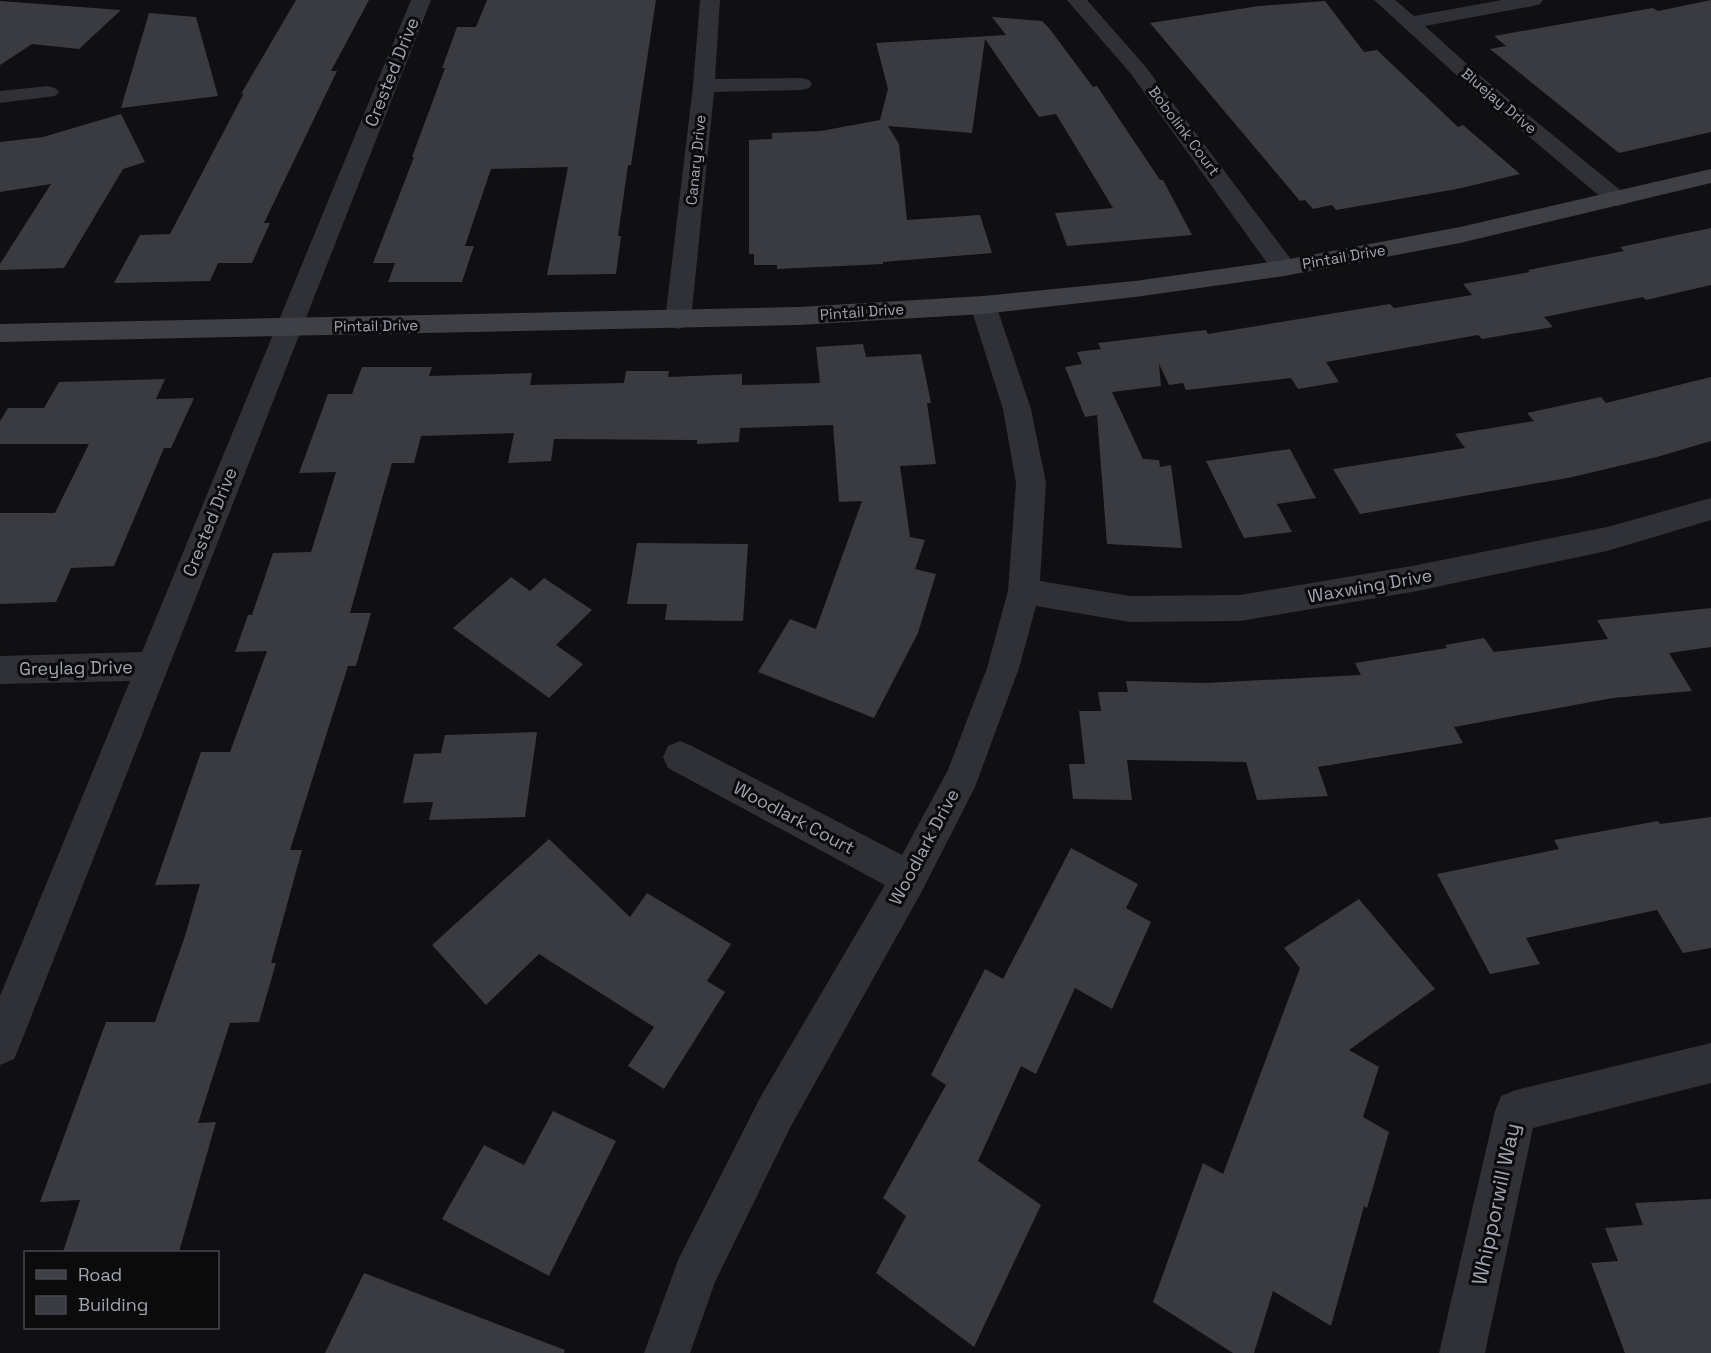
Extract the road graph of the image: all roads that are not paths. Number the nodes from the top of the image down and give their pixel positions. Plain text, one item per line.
1 (421, 0) edge
2 (710, 0) edge
3 (1077, 0) edge
4 (1384, 0) edge
5 (1533, 0) edge
6 (1409, 23) junction
7 (802, 84) dead end
8 (704, 86) junction
9 (48, 92) dead end
10 (0, 97) edge
11 (1711, 176) edge
12 (1617, 199) junction
13 (1284, 268) junction
14 (983, 304) junction
15 (678, 320) junction
16 (290, 327) junction
17 (0, 333) edge
18 (1711, 509) edge
19 (1024, 591) junction
20 (151, 666) junction
21 (0, 670) edge
22 (680, 757) dead end
23 (909, 878) junction
24 (0, 1045) edge
25 (1711, 1063) edge
26 (667, 1353) edge
27 (1462, 1353) edge

1 - 16 street, Crested Drive
2 - 8 street, Canary Drive
3 - 13 street, Bobolink Court
4 - 6 street, Bluejay Drive
5 - 6 street
6 - 12 street, Bluejay Drive
7 - 8 street
8 - 15 street, Canary Drive
9 - 10 street
11 - 12 street, Pintail Drive
12 - 13 street, Pintail Drive
13 - 14 street, Pintail Drive
14 - 15 street, Pintail Drive
14 - 19 street, Woodlark Drive
15 - 16 street, Pintail Drive
16 - 17 street, Pintail Drive
16 - 20 street, Crested Drive
18 - 19 street, Waxwing Drive
19 - 23 street, Woodlark Drive
20 - 21 street, Greylag Drive
20 - 24 street, Crested Drive
22 - 23 street, Woodlark Court
23 - 26 street, Woodlark Drive
25 - 27 street, Whipporwill Way

